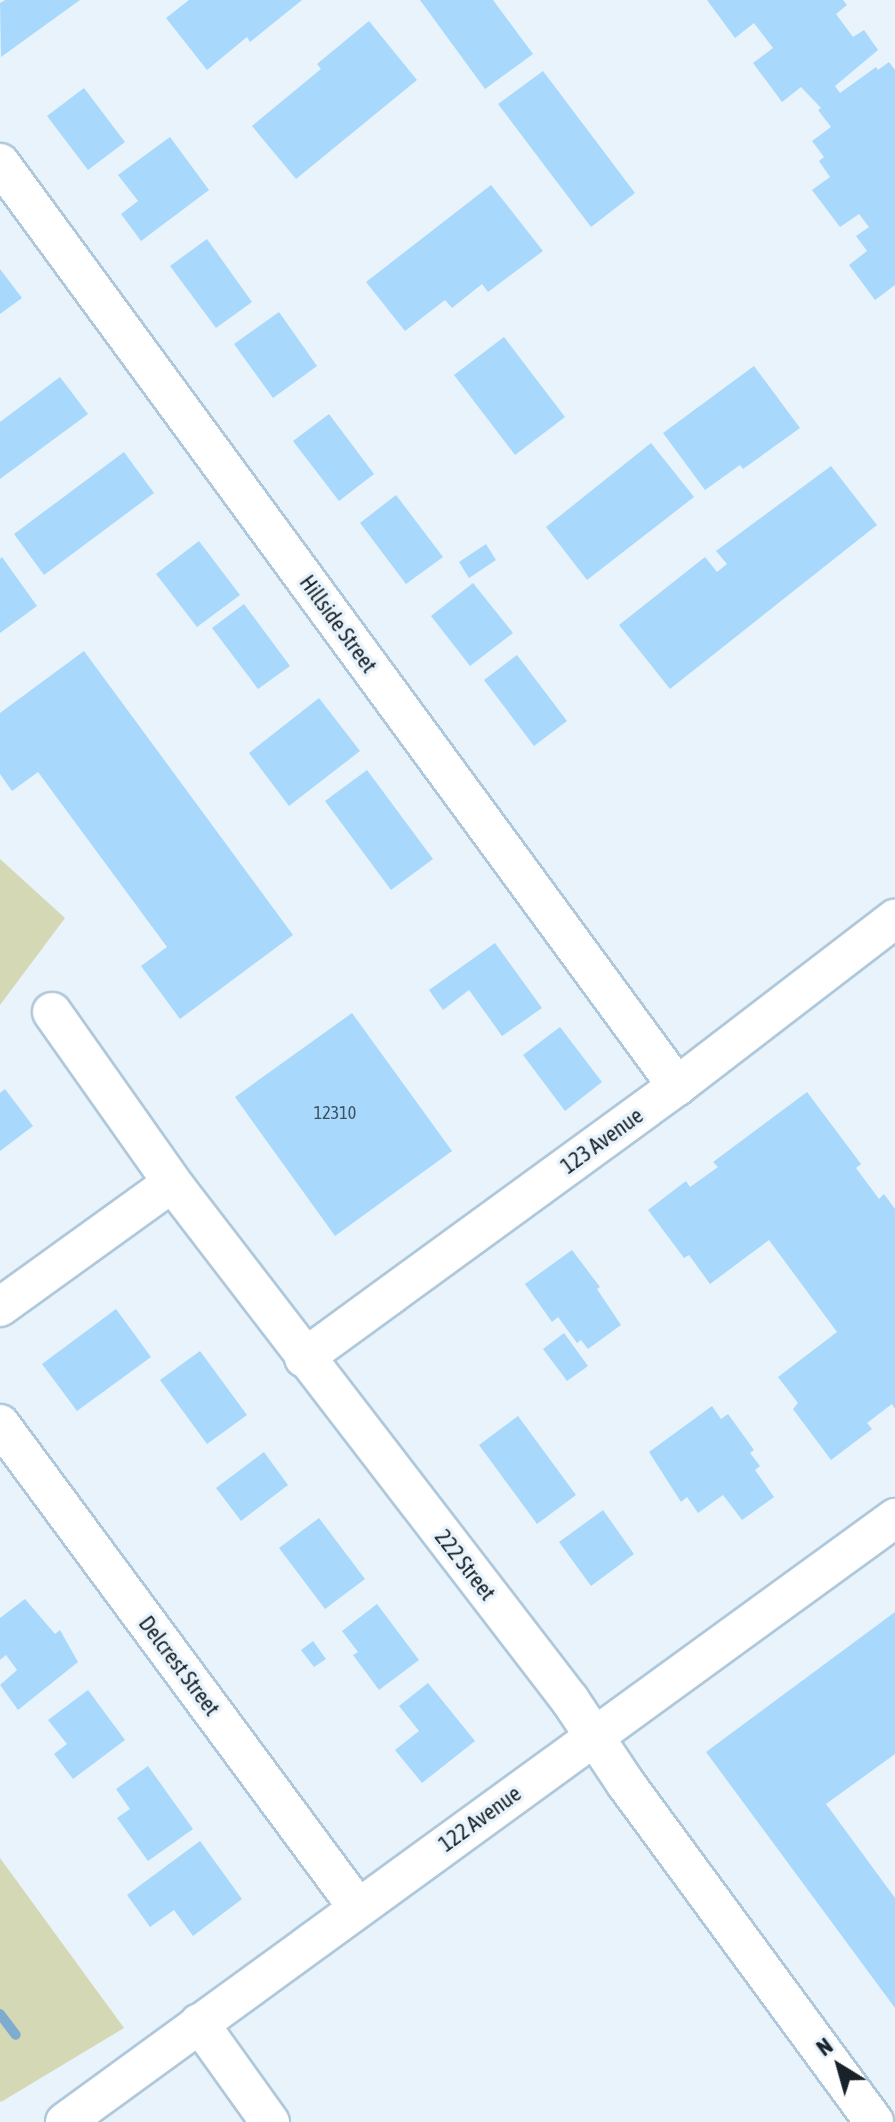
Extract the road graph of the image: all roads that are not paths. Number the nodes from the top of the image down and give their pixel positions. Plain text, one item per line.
1 (0, 163) edge
2 (895, 919) edge
3 (52, 1012) dead end
4 (677, 1086) junction
5 (172, 1183) junction
6 (0, 1307) edge
7 (304, 1358) junction
8 (0, 1424) edge
9 (895, 1518) edge
10 (594, 1736) junction
11 (358, 1908) junction
12 (199, 2023) junction
13 (65, 2122) edge
14 (270, 2122) edge
15 (874, 2122) edge

1 - 4 street, Hillside Street
2 - 4 street, 123 Avenue
3 - 5 street, 222 Street
4 - 7 street, 123 Avenue
5 - 6 street
5 - 7 street, 222 Street
7 - 10 street, 222 Street
8 - 11 street, Delcrest Street
9 - 10 street, 122 Avenue
10 - 11 street, 122 Avenue
10 - 15 street, 222 Street
11 - 12 street, 122 Avenue
12 - 13 street, 122 Avenue
12 - 14 street

